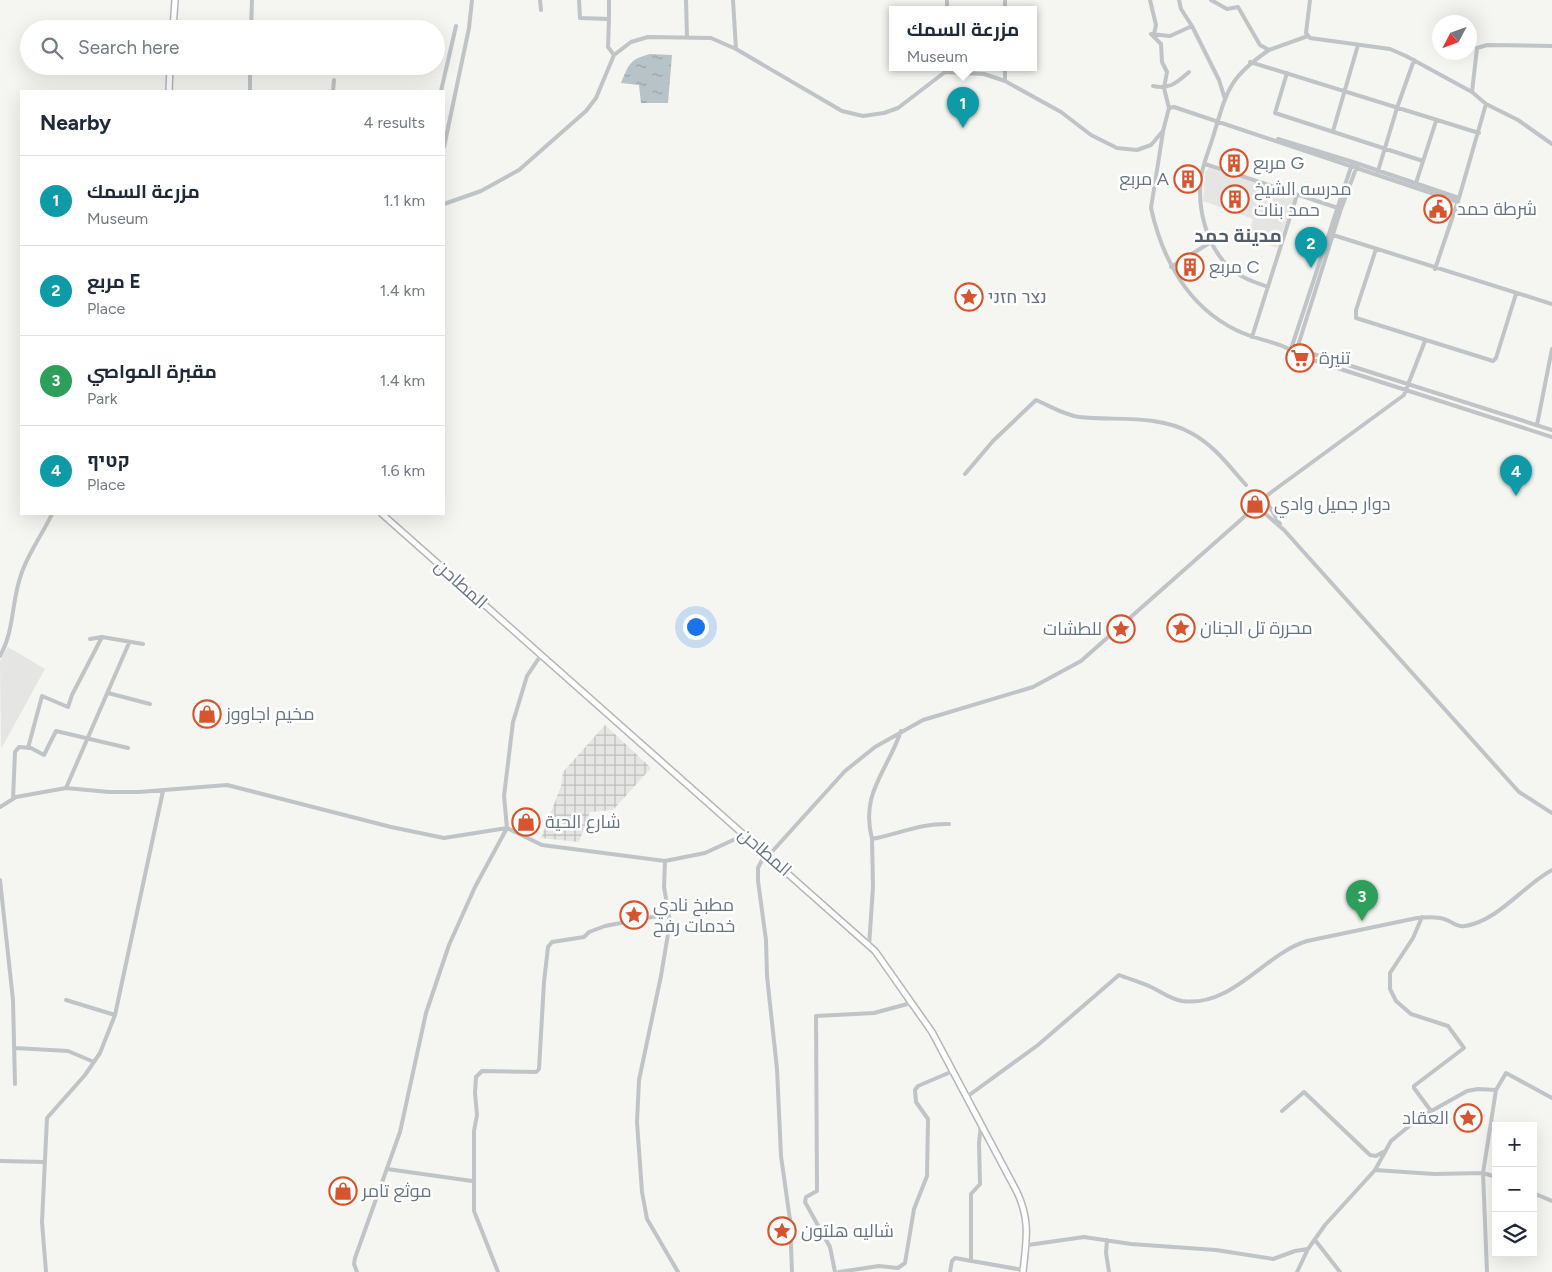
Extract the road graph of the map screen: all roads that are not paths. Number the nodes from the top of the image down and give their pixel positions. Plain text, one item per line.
1 (175, 0) edge
2 (252, 0) edge
3 (472, 0) edge
4 (540, 0) edge
5 (579, 0) edge
6 (610, 0) edge
7 (686, 0) edge
8 (733, 0) edge
9 (1150, 0) edge
10 (1179, 0) edge
11 (1211, 0) edge
12 (1310, 0) edge
13 (540, 10) dead end
14 (609, 19) junction
15 (174, 20) edge
16 (251, 20) edge
17 (456, 26) dead end
18 (1192, 26) junction
19 (1154, 34) junction
20 (1308, 36) junction
21 (687, 37) junction
22 (1358, 45) junction
23 (1552, 46) edge
24 (736, 49) junction
25 (1269, 50) junction
26 (614, 55) junction
27 (1414, 60) junction
28 (1250, 62) junction
29 (1005, 71) edge
30 (945, 72) joint
31 (1190, 72) dead end
32 (1287, 73) junction
33 (445, 74) edge
34 (170, 75) edge
35 (250, 75) edge
36 (445, 75) edge
37 (334, 80) dead end
38 (1005, 81) junction
39 (1153, 86) dead end
40 (1164, 88) junction
41 (169, 90) edge
42 (250, 90) edge
43 (333, 90) edge
44 (441, 90) edge
45 (1344, 92) junction
46 (1472, 92) junction
47 (1225, 99) junction
48 (1486, 104) junction
49 (1169, 108) junction
50 (1397, 108) junction
51 (1218, 122) junction
52 (1436, 122) junction
53 (1164, 131) junction
54 (1333, 131) junction
55 (1479, 134) junction
56 (445, 142) edge
57 (1552, 144) edge
58 (1385, 148) junction
59 (1424, 161) junction
60 (1205, 164) junction
61 (1355, 165) junction
62 (1378, 171) junction
63 (1416, 183) junction
64 (1297, 194) junction
65 (1459, 200) junction
66 (445, 204) edge
67 (1339, 208) junction
68 (1333, 235) junction
69 (1211, 242) junction
70 (1376, 249) junction
71 (1171, 267) junction
72 (1435, 269) junction
73 (1268, 287) junction
74 (1516, 294) junction
75 (1552, 304) edge
76 (1252, 336) junction
77 (1425, 341) junction
78 (1291, 349) junction
79 (1552, 349) edge
80 (1296, 352) junction
81 (1409, 384) junction
82 (1407, 390) junction
83 (1537, 425) junction
84 (1552, 430) edge
85 (1552, 437) edge
86 (965, 474) dead end
87 (1246, 485) dead end
88 (1267, 494) junction
89 (1262, 499) junction
90 (1257, 502) junction
91 (1268, 502) junction
92 (1261, 510) junction
93 (51, 515) edge
94 (383, 515) edge
95 (1244, 518) junction
96 (1284, 530) junction
97 (102, 637) junction
98 (90, 639) dead end
99 (129, 643) junction
100 (144, 644) dead end
101 (541, 655) junction
102 (0, 656) edge
103 (108, 693) junction
104 (150, 704) dead end
105 (901, 731) junction
106 (86, 738) junction
107 (28, 748) junction
108 (128, 748) dead end
109 (66, 788) junction
110 (163, 791) junction
111 (13, 798) junction
112 (0, 807) edge
113 (1552, 813) edge
114 (949, 824) dead end
115 (507, 828) junction
116 (744, 835) junction
117 (872, 839) junction
118 (768, 854) junction
119 (665, 862) junction
120 (1552, 870) edge
121 (0, 880) edge
122 (668, 914) junction
123 (1422, 917) junction
124 (869, 946) junction
125 (66, 1000) dead end
126 (911, 1003) junction
127 (115, 1015) junction
128 (15, 1048) junction
129 (94, 1062) junction
130 (953, 1072) junction
131 (15, 1084) dead end
132 (1496, 1090) junction
133 (968, 1096) junction
134 (1552, 1098) edge
135 (1282, 1111) dead end
136 (1431, 1111) junction
137 (981, 1125) junction
138 (1385, 1151) junction
139 (0, 1161) edge
140 (46, 1162) junction
141 (388, 1169) junction
142 (1375, 1170) junction
143 (1483, 1173) junction
144 (1492, 1176) edge
145 (472, 1181) junction
146 (1537, 1195) edge
147 (1552, 1201) edge
148 (1107, 1240) junction
149 (1315, 1240) junction
150 (1028, 1245) junction
151 (1308, 1249) junction
152 (971, 1261) junction
153 (1023, 1271) edge
154 (46, 1272) edge
155 (357, 1272) edge
156 (498, 1272) edge
157 (678, 1272) edge
158 (792, 1272) edge
159 (835, 1272) edge
160 (839, 1272) edge
161 (950, 1272) edge
162 (1109, 1272) edge
163 (1297, 1272) edge
164 (1340, 1272) edge
165 (1487, 1272) edge

1 - 15 main road
2 - 16 street
3 - 56 street
4 - 13 street
5 - 14 street
6 - 14 street
7 - 21 street
8 - 24 street
9 - 19 street
10 - 18 street
11 - 25 street
12 - 20 street
14 - 26 street
17 - 33 street
18 - 19 street
18 - 47 street
19 - 40 street
20 - 22 street
20 - 25 street
21 - 24 street
21 - 26 street
22 - 27 street
22 - 45 street
23 - 46 street
24 - 30 street
25 - 28 street
26 - 66 street
27 - 46 street
27 - 50 street
28 - 32 street
28 - 47 street
29 - 38 street
30 - 38 street
31 - 40 street
32 - 45 street
32 - 54 street
34 - 41 main road
35 - 42 street
36 - 44 street
37 - 43 street
38 - 53 street
39 - 40 street
40 - 49 street
45 - 50 street
45 - 54 street
46 - 48 street
47 - 51 street
48 - 55 street
48 - 57 street
49 - 51 street
49 - 53 street
50 - 52 street
50 - 58 street
51 - 60 street
51 - 61 street
52 - 55 street
52 - 59 street
53 - 71 street
54 - 58 street
55 - 65 street
58 - 59 street
58 - 62 street
59 - 63 street
60 - 64 street
60 - 69 street
61 - 62 street
61 - 65 street
61 - 67 street
62 - 63 street
63 - 65 street
64 - 67 street
64 - 73 street
65 - 72 street
67 - 68 street
67 - 78 street
68 - 70 street
68 - 80 street
69 - 71 street
69 - 73 street
70 - 72 street
70 - 77 street
71 - 76 street
72 - 74 street
73 - 76 street
74 - 75 street
74 - 77 street
76 - 78 street
77 - 81 street
78 - 80 street
79 - 83 street
80 - 81 street
80 - 82 street
81 - 82 street
81 - 83 street
82 - 85 street
82 - 88 street
83 - 84 street
86 - 87 street
88 - 89 street
88 - 91 street
89 - 90 street
89 - 91 street
90 - 92 street
90 - 95 street
91 - 92 street
91 - 96 street
92 - 95 street
92 - 96 street
93 - 102 street
94 - 101 main road, المطاحن
95 - 105 street
96 - 113 street
97 - 98 street
97 - 99 street
97 - 107 street
99 - 100 street
99 - 103 street
101 - 115 street
101 - 116 main road, المطاحن
103 - 104 street
103 - 106 street
105 - 117 street
105 - 118 street
106 - 107 street
106 - 108 street
106 - 109 street
107 - 111 street
109 - 110 street
109 - 111 street
110 - 115 street
110 - 127 street
111 - 112 street
114 - 117 street
115 - 119 street
115 - 141 street
116 - 118 main road, المطاحن
116 - 119 street
117 - 124 street
118 - 124 main road, المطاحن
118 - 158 street
119 - 122 street
120 - 123 street
121 - 128 street
122 - 145 street
122 - 157 street
123 - 133 street
123 - 136 street
124 - 126 main road, المطاحن
125 - 127 street
126 - 130 main road, المطاحن
126 - 159 street
127 - 129 street
128 - 129 street
128 - 131 street
129 - 140 street
130 - 133 main road, المطاحن
130 - 160 street
132 - 134 street
132 - 136 street
132 - 143 street
133 - 137 main road, المطاحن
135 - 138 street
136 - 138 street
137 - 150 main road, المطاحن
137 - 152 street
138 - 142 street
139 - 140 street
140 - 154 street
141 - 145 street
141 - 155 street
142 - 143 street
142 - 149 street
143 - 144 street
143 - 165 street
145 - 156 street
146 - 147 street
148 - 150 street
148 - 151 street
148 - 162 street
149 - 151 street
149 - 164 street
150 - 153 main road, المطاحن
151 - 163 street
152 - 153 street
152 - 161 street

